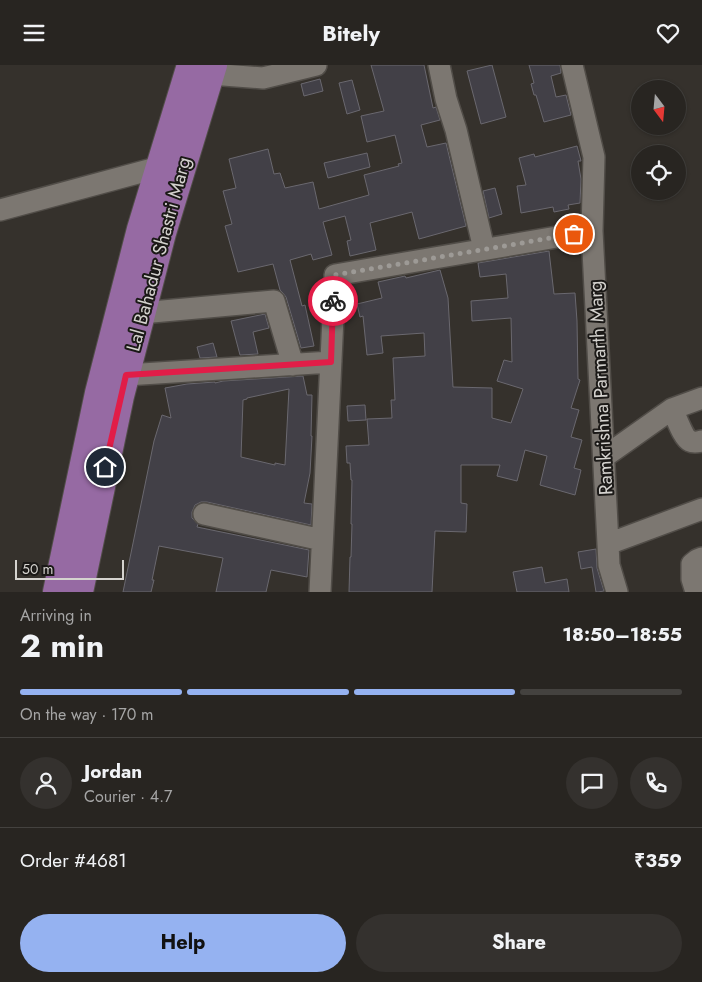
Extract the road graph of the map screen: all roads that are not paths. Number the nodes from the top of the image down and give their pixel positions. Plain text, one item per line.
1 (316, 65) edge
2 (439, 65) edge
3 (572, 65) edge
4 (201, 69) edge
5 (160, 167) junction
6 (0, 210) edge
7 (592, 231) junction
8 (484, 249) junction
9 (142, 313) junction
10 (331, 362) junction
11 (293, 365) junction
12 (126, 375) junction
13 (702, 398) edge
14 (672, 409) junction
15 (702, 441) edge
16 (604, 457) junction
17 (702, 509) edge
18 (204, 514) dead end
19 (322, 540) junction
20 (608, 544) junction
21 (702, 558) edge
22 (57, 592) edge
23 (79, 592) edge
24 (320, 592) edge
25 (616, 592) edge
26 (696, 592) edge

1 - 4 street
2 - 8 street
3 - 7 street, Ramkrishna Parmarth Marg
4 - 5 main road, Lal Bahadur Shastri Marg
4 - 9 main road, Lal Bahadur Shastri Marg
5 - 6 street
5 - 22 main road, Lal Bahadur Shastri Marg
7 - 8 street
7 - 16 street, Ramkrishna Parmarth Marg
8 - 10 street
9 - 11 street
9 - 12 main road, Lal Bahadur Shastri Marg
10 - 11 street
10 - 19 street
11 - 12 street
12 - 23 main road, Lal Bahadur Shastri Marg
13 - 14 street
14 - 15 street
14 - 16 street
16 - 20 street, Ramkrishna Parmarth Marg
17 - 20 street
18 - 19 street
19 - 24 street
20 - 25 street, Ramkrishna Parmarth Marg
21 - 26 street

